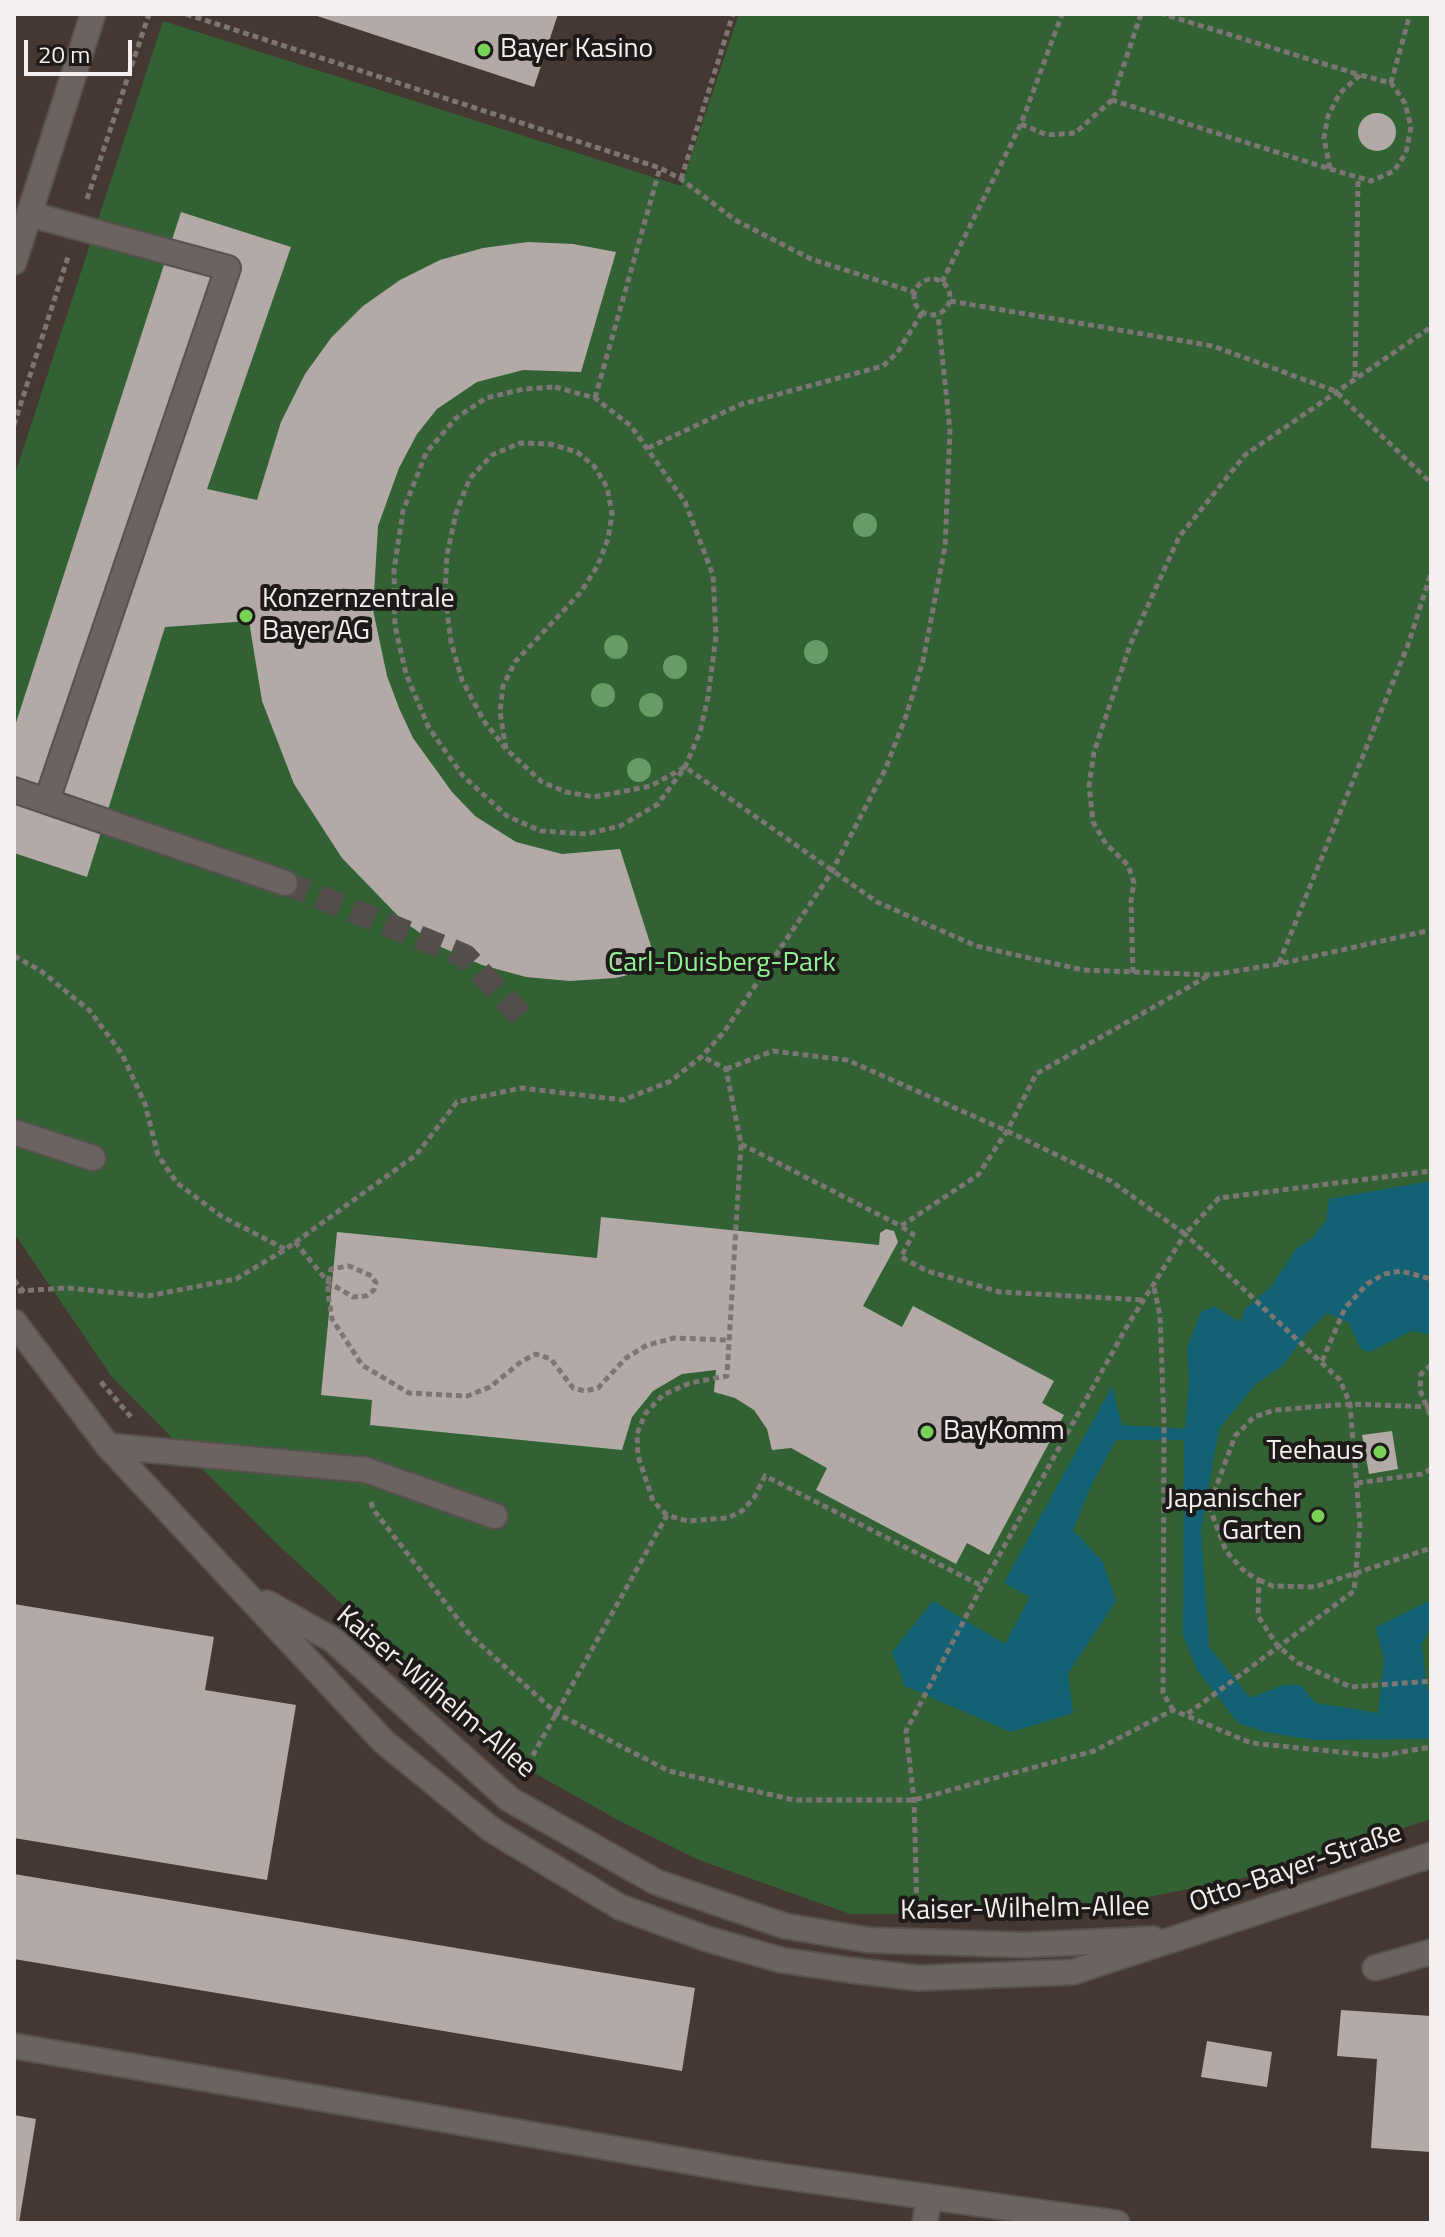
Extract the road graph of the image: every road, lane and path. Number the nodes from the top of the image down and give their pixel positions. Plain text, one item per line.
1 (93, 14) edge
2 (186, 14) edge
3 (733, 14) edge
4 (1062, 14) edge
5 (1141, 14) edge
6 (1163, 14) edge
7 (1410, 14) edge
8 (1360, 75) junction
9 (1391, 83) junction
10 (1112, 100) junction
11 (1021, 124) junction
12 (660, 168) junction
13 (1330, 169) junction
14 (1358, 178) junction
15 (681, 179) junction
16 (29, 214) junction
17 (14, 262) edge
18 (942, 282) junction
19 (914, 292) junction
20 (950, 301) junction
21 (922, 313) junction
22 (938, 315) junction
23 (1431, 327) edge
24 (1354, 378) junction
25 (1335, 391) junction
26 (595, 398) junction
27 (648, 448) junction
28 (1431, 483) edge
29 (1431, 573) edge
30 (506, 749) junction
31 (685, 767) junction
32 (14, 790) edge
33 (47, 800) junction
34 (831, 873) junction
35 (285, 883) tunnel mouth
36 (1431, 930) edge
37 (14, 956) edge
38 (1279, 964) junction
39 (1133, 974) junction
40 (1211, 975) junction
41 (702, 1056) junction
42 (726, 1069) junction
43 (1007, 1131) junction
44 (14, 1132) edge
45 (741, 1144) junction
46 (93, 1158) dead end
47 (1431, 1171) edge
48 (901, 1226) junction
49 (1185, 1234) junction
50 (295, 1242) junction
51 (286, 1249) junction
52 (1431, 1279) edge
53 (328, 1282) junction
54 (1154, 1287) junction
55 (23, 1290) dead end
56 (1146, 1300) junction
57 (14, 1322) edge
58 (729, 1340) junction
59 (1322, 1361) junction
60 (1431, 1365) edge
61 (1350, 1404) junction
62 (1428, 1407) edge
63 (1431, 1417) edge
64 (108, 1446) junction
65 (1431, 1469) edge
66 (366, 1470) junction
67 (1357, 1483) junction
68 (667, 1515) junction
69 (495, 1516) dead end
70 (1431, 1548) edge
71 (1358, 1574) junction
72 (1259, 1580) junction
73 (982, 1586) junction
74 (248, 1592) junction
75 (1277, 1645) junction
76 (1431, 1681) edge
77 (1173, 1710) junction
78 (556, 1713) junction
79 (1186, 1715) junction
80 (1431, 1747) edge
81 (509, 1799) junction
82 (914, 1800) junction
83 (1431, 1855) edge
84 (1187, 1937) junction
85 (919, 1944) junction
86 (1431, 1952) edge
87 (1375, 1968) dead end
88 (849, 1970) joint
89 (14, 2046) edge
90 (929, 2197) junction
91 (925, 2223) edge
92 (1117, 2223) edge

1 - 16 street
2 - 12 path
3 - 15 path
4 - 11 path
5 - 10 path
6 - 8 path
7 - 9 path
8 - 9 path
8 - 13 path
9 - 14 path
10 - 11 path
10 - 13 path
11 - 18 path
12 - 15 path
12 - 26 path
13 - 14 path
14 - 24 path
15 - 19 path
16 - 17 street
16 - 33 street
18 - 19 path
18 - 20 path
19 - 21 path
20 - 22 path
20 - 25 path
21 - 22 path
21 - 27 path
22 - 34 path
23 - 24 path
24 - 25 path
25 - 28 path
25 - 39 path
26 - 27 path
26 - 31 path
27 - 31 path
29 - 38 path
30 - 30 path
30 - 31 path
31 - 34 path
32 - 33 street
33 - 35 street
34 - 39 path
34 - 41 path
36 - 38 path
37 - 51 path
38 - 40 path
39 - 40 path
40 - 43 path
41 - 42 path
41 - 50 path
42 - 43 path
42 - 45 path
43 - 48 path
43 - 49 path
44 - 46 street
45 - 48 path
45 - 58 path
47 - 49 path
48 - 56 path
49 - 54 path
49 - 59 path
50 - 51 path
50 - 53 path
51 - 55 path
52 - 59 path
53 - 53 path
53 - 58 path
54 - 56 path
54 - 77 path
56 - 73 path
57 - 64 street, Kaiser-Wilhelm-Allee
58 - 68 path
59 - 61 path
60 - 62 path
61 - 62 path
61 - 67 path
61 - 72 path
62 - 63 path
64 - 66 street
64 - 74 street, Kaiser-Wilhelm-Allee
65 - 67 path
66 - 69 street
66 - 78 path
67 - 71 path
68 - 73 path
68 - 78 path
70 - 71 path
71 - 72 path
71 - 75 path
72 - 75 path
73 - 82 path
74 - 81 street, Kaiser-Wilhelm-Allee
74 - 88 street, Kaiser-Wilhelm-Allee
75 - 76 path
75 - 79 path
77 - 79 path
77 - 82 path
78 - 81 path
78 - 82 path
79 - 80 path
81 - 85 street, Kaiser-Wilhelm-Allee
82 - 85 path
83 - 84 street, Otto-Bayer-Straße
84 - 85 street, Kaiser-Wilhelm-Allee
84 - 88 street, Otto-Bayer-Straße
86 - 87 street
89 - 90 street
90 - 91 street
90 - 92 street

